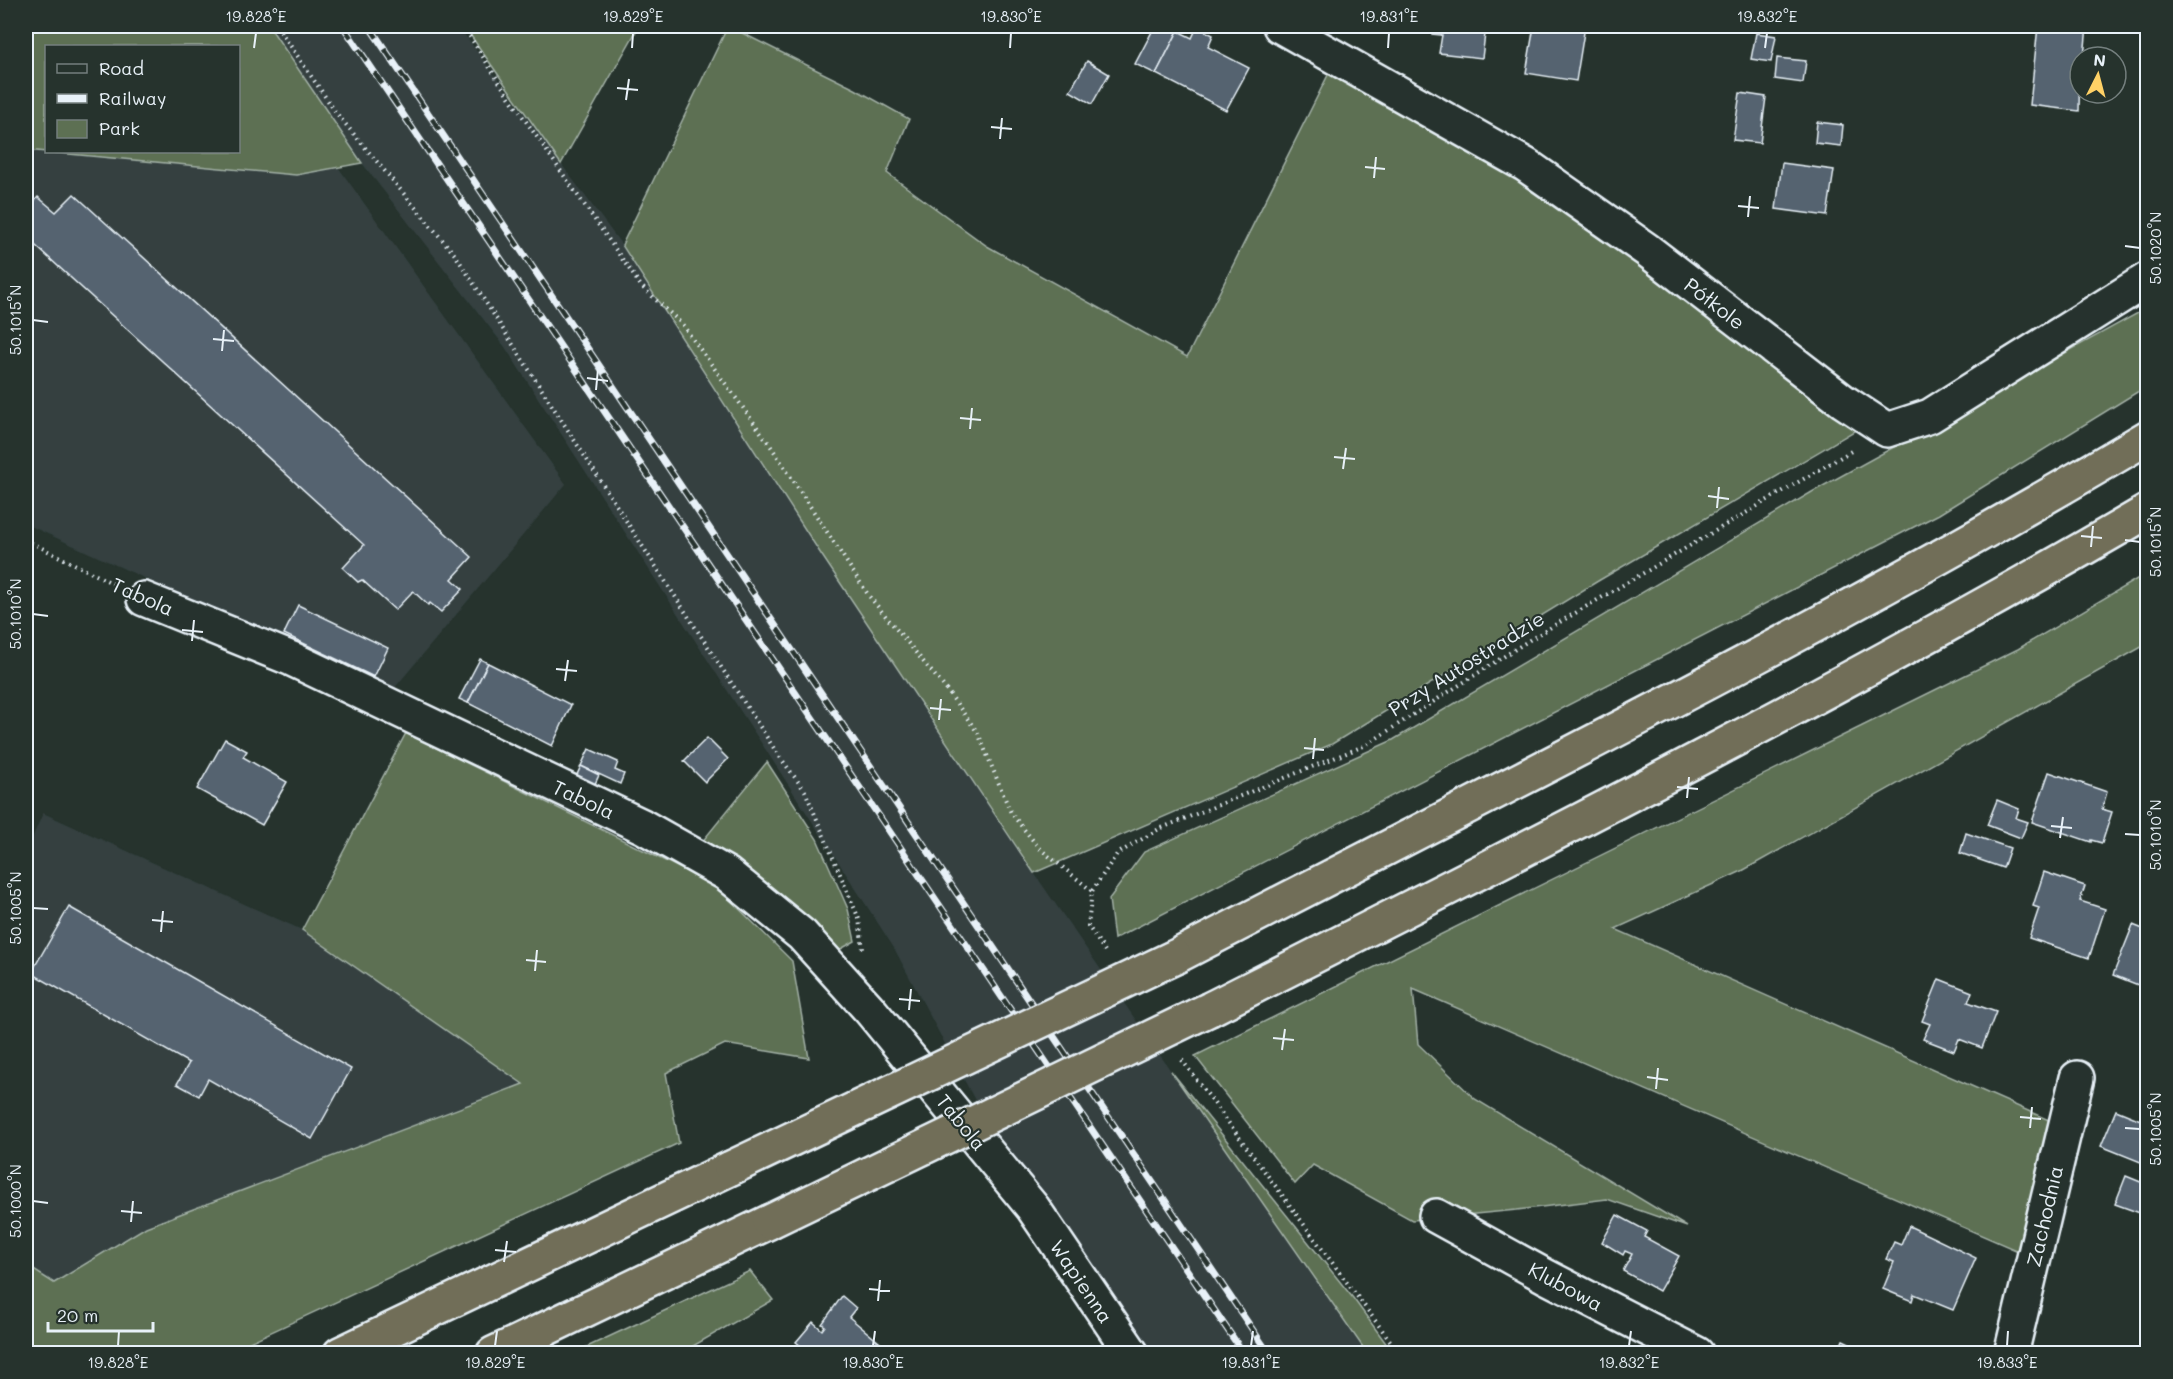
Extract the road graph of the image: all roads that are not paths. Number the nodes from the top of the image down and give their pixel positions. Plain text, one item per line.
1 (1280, 26) edge
2 (2148, 279) edge
3 (2148, 437) edge
4 (2148, 511) edge
5 (144, 599) road end
6 (2077, 1078) dead end
7 (1033, 1208) joint
8 (1436, 1216) dead end
9 (340, 1353) edge
10 (493, 1353) edge
11 (1132, 1353) edge
12 (1697, 1353) edge
13 (2011, 1353) edge

1 - 2 street, Półkole
3 - 9 highway, bridge
4 - 10 highway, bridge
5 - 7 street, Tabola
6 - 13 street, Zachodnia
7 - 11 street, Wapienna
8 - 12 street, Klubowa

